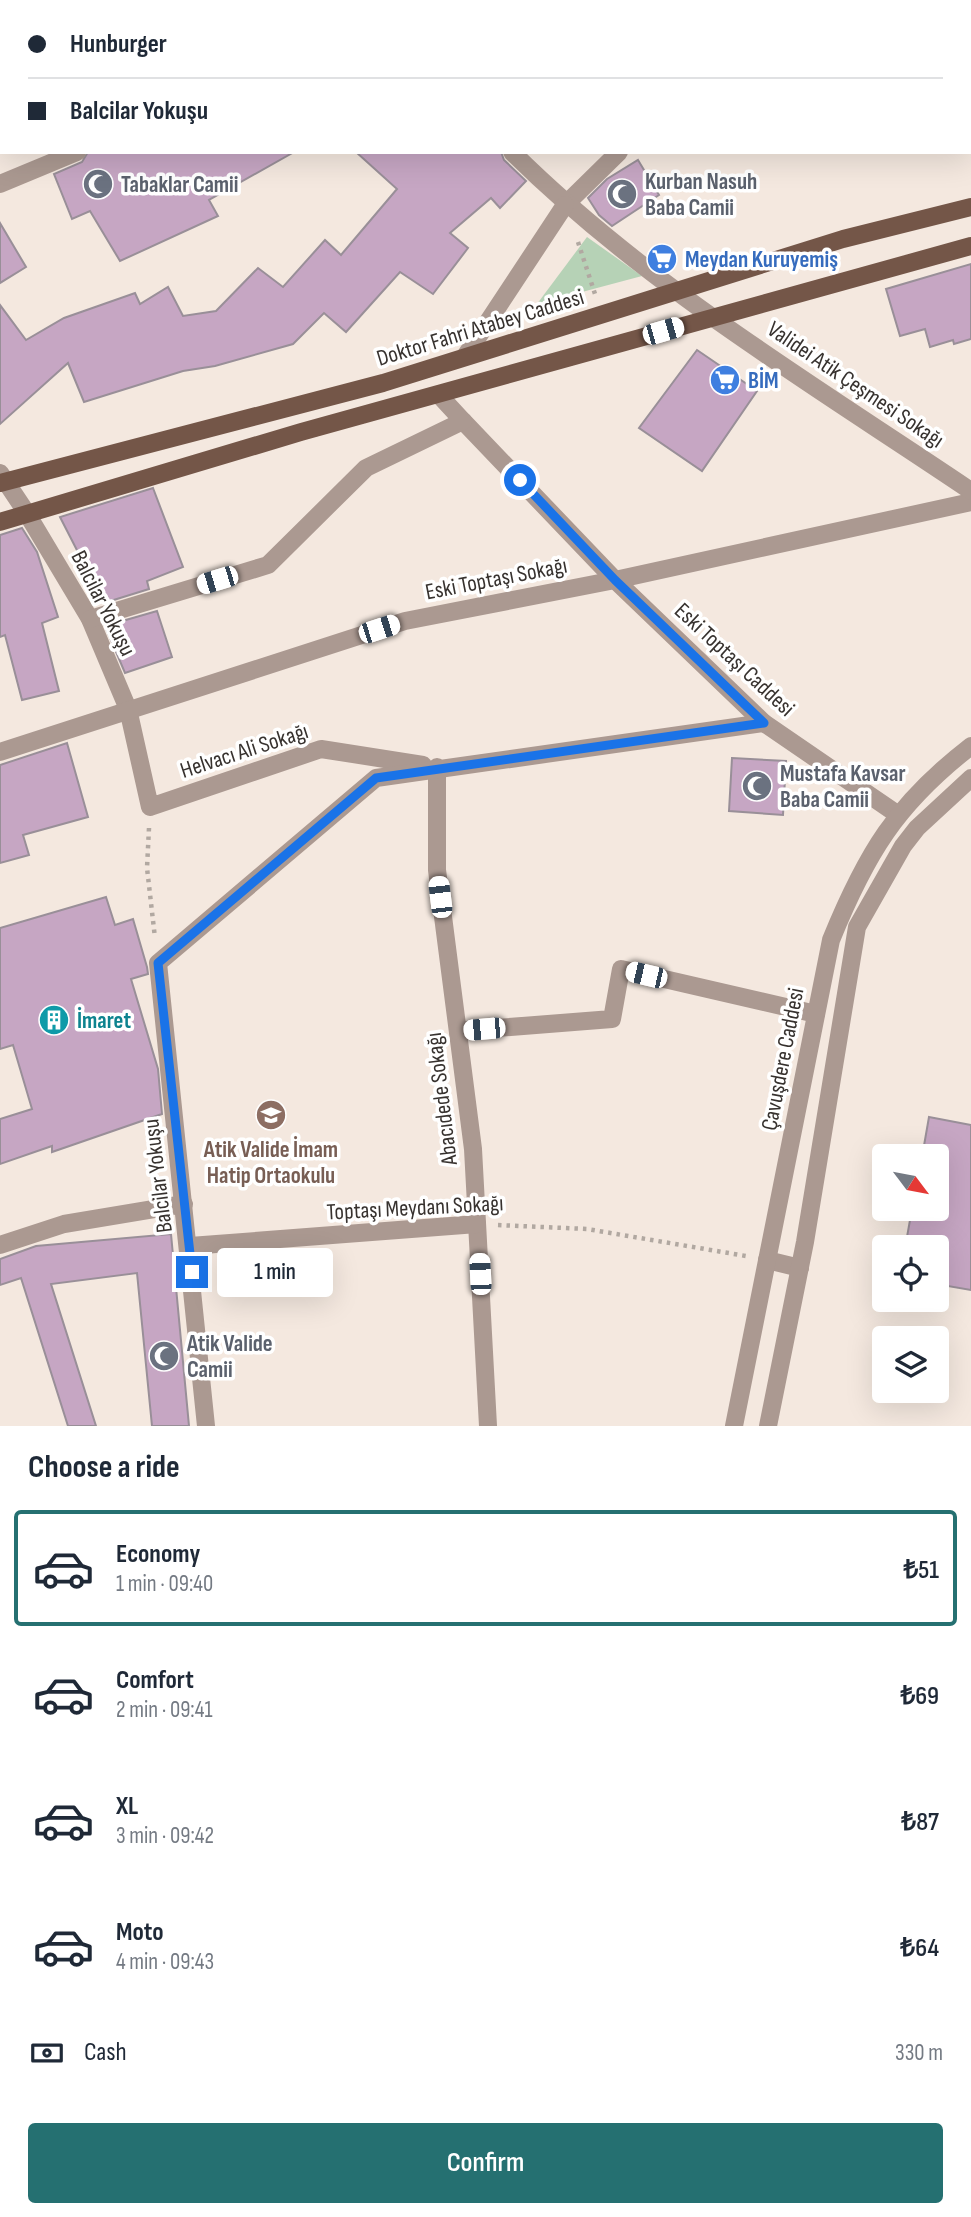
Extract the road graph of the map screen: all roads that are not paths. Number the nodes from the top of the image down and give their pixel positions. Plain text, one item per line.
1 (72, 154) edge
2 (514, 154) edge
3 (617, 154) edge
4 (1, 184) edge
5 (565, 205) junction
6 (971, 207) edge
7 (971, 246) edge
8 (676, 291) junction
9 (713, 317) junction
10 (466, 355) junction
11 (439, 395) junction
12 (463, 421) junction
13 (2, 479) edge
14 (971, 491) edge
15 (971, 502) edge
16 (26, 512) junction
17 (0, 522) edge
18 (615, 580) junction
19 (90, 619) junction
20 (128, 709) junction
21 (764, 723) junction
22 (971, 746) edge
23 (0, 752) edge
24 (437, 767) junction
25 (971, 778) edge
26 (150, 807) joint
27 (897, 814) junction
28 (917, 828) junction
29 (816, 1014) junction
30 (458, 1031) junction
31 (184, 1203) junction
32 (477, 1224) junction
33 (0, 1245) edge
34 (190, 1246) junction
35 (767, 1260) junction
36 (800, 1268) junction
37 (206, 1426) edge
38 (488, 1426) edge
39 (734, 1426) edge
40 (768, 1426) edge

1 - 4 street
2 - 5 street, Validei Atik Çeşmesi Sokağı
3 - 5 street
5 - 8 street, Validei Atik Çeşmesi Sokağı
5 - 10 street
6 - 8 main road, Doktor Fahri Atabey Caddesi
7 - 9 main road
8 - 9 street, Validei Atik Çeşmesi Sokağı
8 - 10 main road, Doktor Fahri Atabey Caddesi
9 - 11 main road
9 - 14 street, Validei Atik Çeşmesi Sokağı
10 - 13 main road, Doktor Fahri Atabey Caddesi
11 - 12 street, Eski Toptaşı Caddesi
11 - 16 main road
12 - 18 street, Eski Toptaşı Caddesi
12 - 19 street
13 - 16 street, Balcilar Yokuşu
15 - 18 street, Eski Toptaşı Sokağı
16 - 17 main road
16 - 19 street, Balcilar Yokuşu
18 - 20 street, Eski Toptaşı Sokağı
18 - 21 street, Eski Toptaşı Caddesi
19 - 20 street, Balcilar Yokuşu
20 - 23 street, Eski Toptaşı Sokağı
20 - 26 street, Balcilar Yokuşu
21 - 24 street
21 - 27 street, Eski Toptaşı Caddesi
22 - 27 street, Çavuşdere Caddesi
24 - 26 street, Helvacı Ali Sokağı
24 - 30 street, Abacıdede Sokağı
24 - 31 street, Balcilar Yokuşu
25 - 28 street
27 - 28 street, Eski Toptaşı Caddesi
27 - 29 street, Çavuşdere Caddesi
28 - 36 street
29 - 30 street
29 - 35 street, Çavuşdere Caddesi
30 - 32 street, Abacıdede Sokağı
31 - 33 street
31 - 34 street, Balcilar Yokuşu
32 - 34 street, Toptaşı Meydanı Sokağı
32 - 38 street, Abacıdede Sokağı
34 - 37 street, Balcilar Yokuşu
35 - 36 street
35 - 39 street, Çavuşdere Caddesi
36 - 40 street

